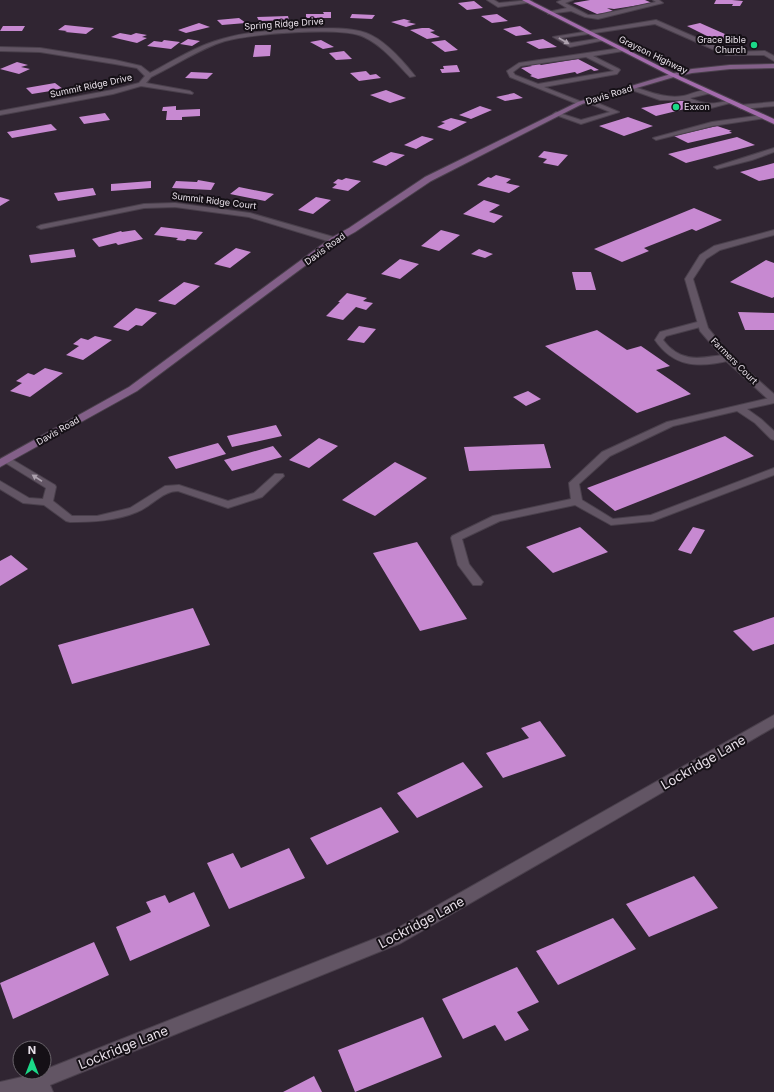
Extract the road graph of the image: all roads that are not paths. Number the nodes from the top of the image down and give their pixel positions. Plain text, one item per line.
1 (490, 0) edge
2 (570, 0) edge
3 (656, 0) edge
4 (527, 1) edge
5 (572, 10) junction
6 (550, 13) junction
7 (586, 32) junction
8 (602, 40) junction
9 (0, 49) edge
10 (620, 50) junction
11 (587, 55) junction
12 (774, 59) edge
13 (553, 60) junction
14 (539, 64) dead end
15 (530, 65) dead end
16 (518, 66) junction
17 (774, 66) edge
18 (149, 76) junction
19 (412, 76) dead end
20 (673, 76) junction
21 (141, 84) junction
22 (537, 86) junction
23 (631, 88) junction
24 (709, 92) junction
25 (190, 93) dead end
26 (685, 98) junction
27 (584, 102) junction
28 (731, 102) junction
29 (774, 104) edge
30 (741, 107) junction
31 (0, 113) edge
32 (556, 114) junction
33 (763, 117) junction
34 (774, 122) edge
35 (656, 138) dead end
36 (774, 150) edge
37 (717, 168) dead end
38 (41, 227) dead end
39 (774, 232) edge
40 (334, 240) junction
41 (701, 324) junction
42 (728, 358) junction
43 (774, 400) edge
44 (739, 408) junction
45 (774, 437) edge
46 (4, 462) edge
47 (774, 471) edge
48 (279, 476) dead end
49 (0, 484) edge
50 (577, 501) junction
51 (47, 502) junction
52 (476, 582) dead end
53 (774, 720) edge
54 (41, 1086) edge
55 (0, 1091) edge

1 - 4 lane
2 - 5 lane
3 - 5 lane
4 - 6 main road, Grayson Highway
5 - 6 lane
6 - 7 main road, Grayson Highway
7 - 8 main road, Grayson Highway
7 -> 8 lane
7 - 12 lane
8 - 10 main road, Grayson Highway
9 - 18 street, Summit Ridge Drive
10 - 11 lane
10 - 20 main road, Grayson Highway
11 - 13 lane
11 - 22 lane
13 - 14 lane
13 - 16 lane
15 - 16 lane
16 - 22 lane
17 - 20 street, Davis Road
18 - 19 street, Spring Ridge Drive
18 - 21 street, Summit Ridge Drive
20 - 23 street, Davis Road
20 - 24 main road, Grayson Highway
21 - 25 street
21 - 31 street, Summit Ridge Drive
22 - 27 lane
23 - 26 lane
23 - 27 street, Davis Road
24 - 26 lane
24 - 28 main road, Grayson Highway
26 - 28 lane
27 - 32 street, Davis Road
27 - 32 lane
28 - 30 main road, Grayson Highway
29 - 30 lane
30 - 33 main road, Grayson Highway
32 - 40 street, Davis Road
33 - 34 main road, Grayson Highway
33 - 35 lane
36 - 37 lane
38 - 40 street, Summit Ridge Court
39 - 41 street, Farmers Court
40 - 46 street, Davis Road
41 - 42 street, Farmers Court
41 - 42 lane
42 - 43 street, Farmers Court
43 - 44 lane
44 - 45 lane
44 - 50 lane
51 -> 46 lane
47 - 50 lane
48 - 51 lane
49 - 51 lane
50 - 52 lane
53 - 54 street, Lockridge Lane
54 - 55 street, Lockridge Lane

